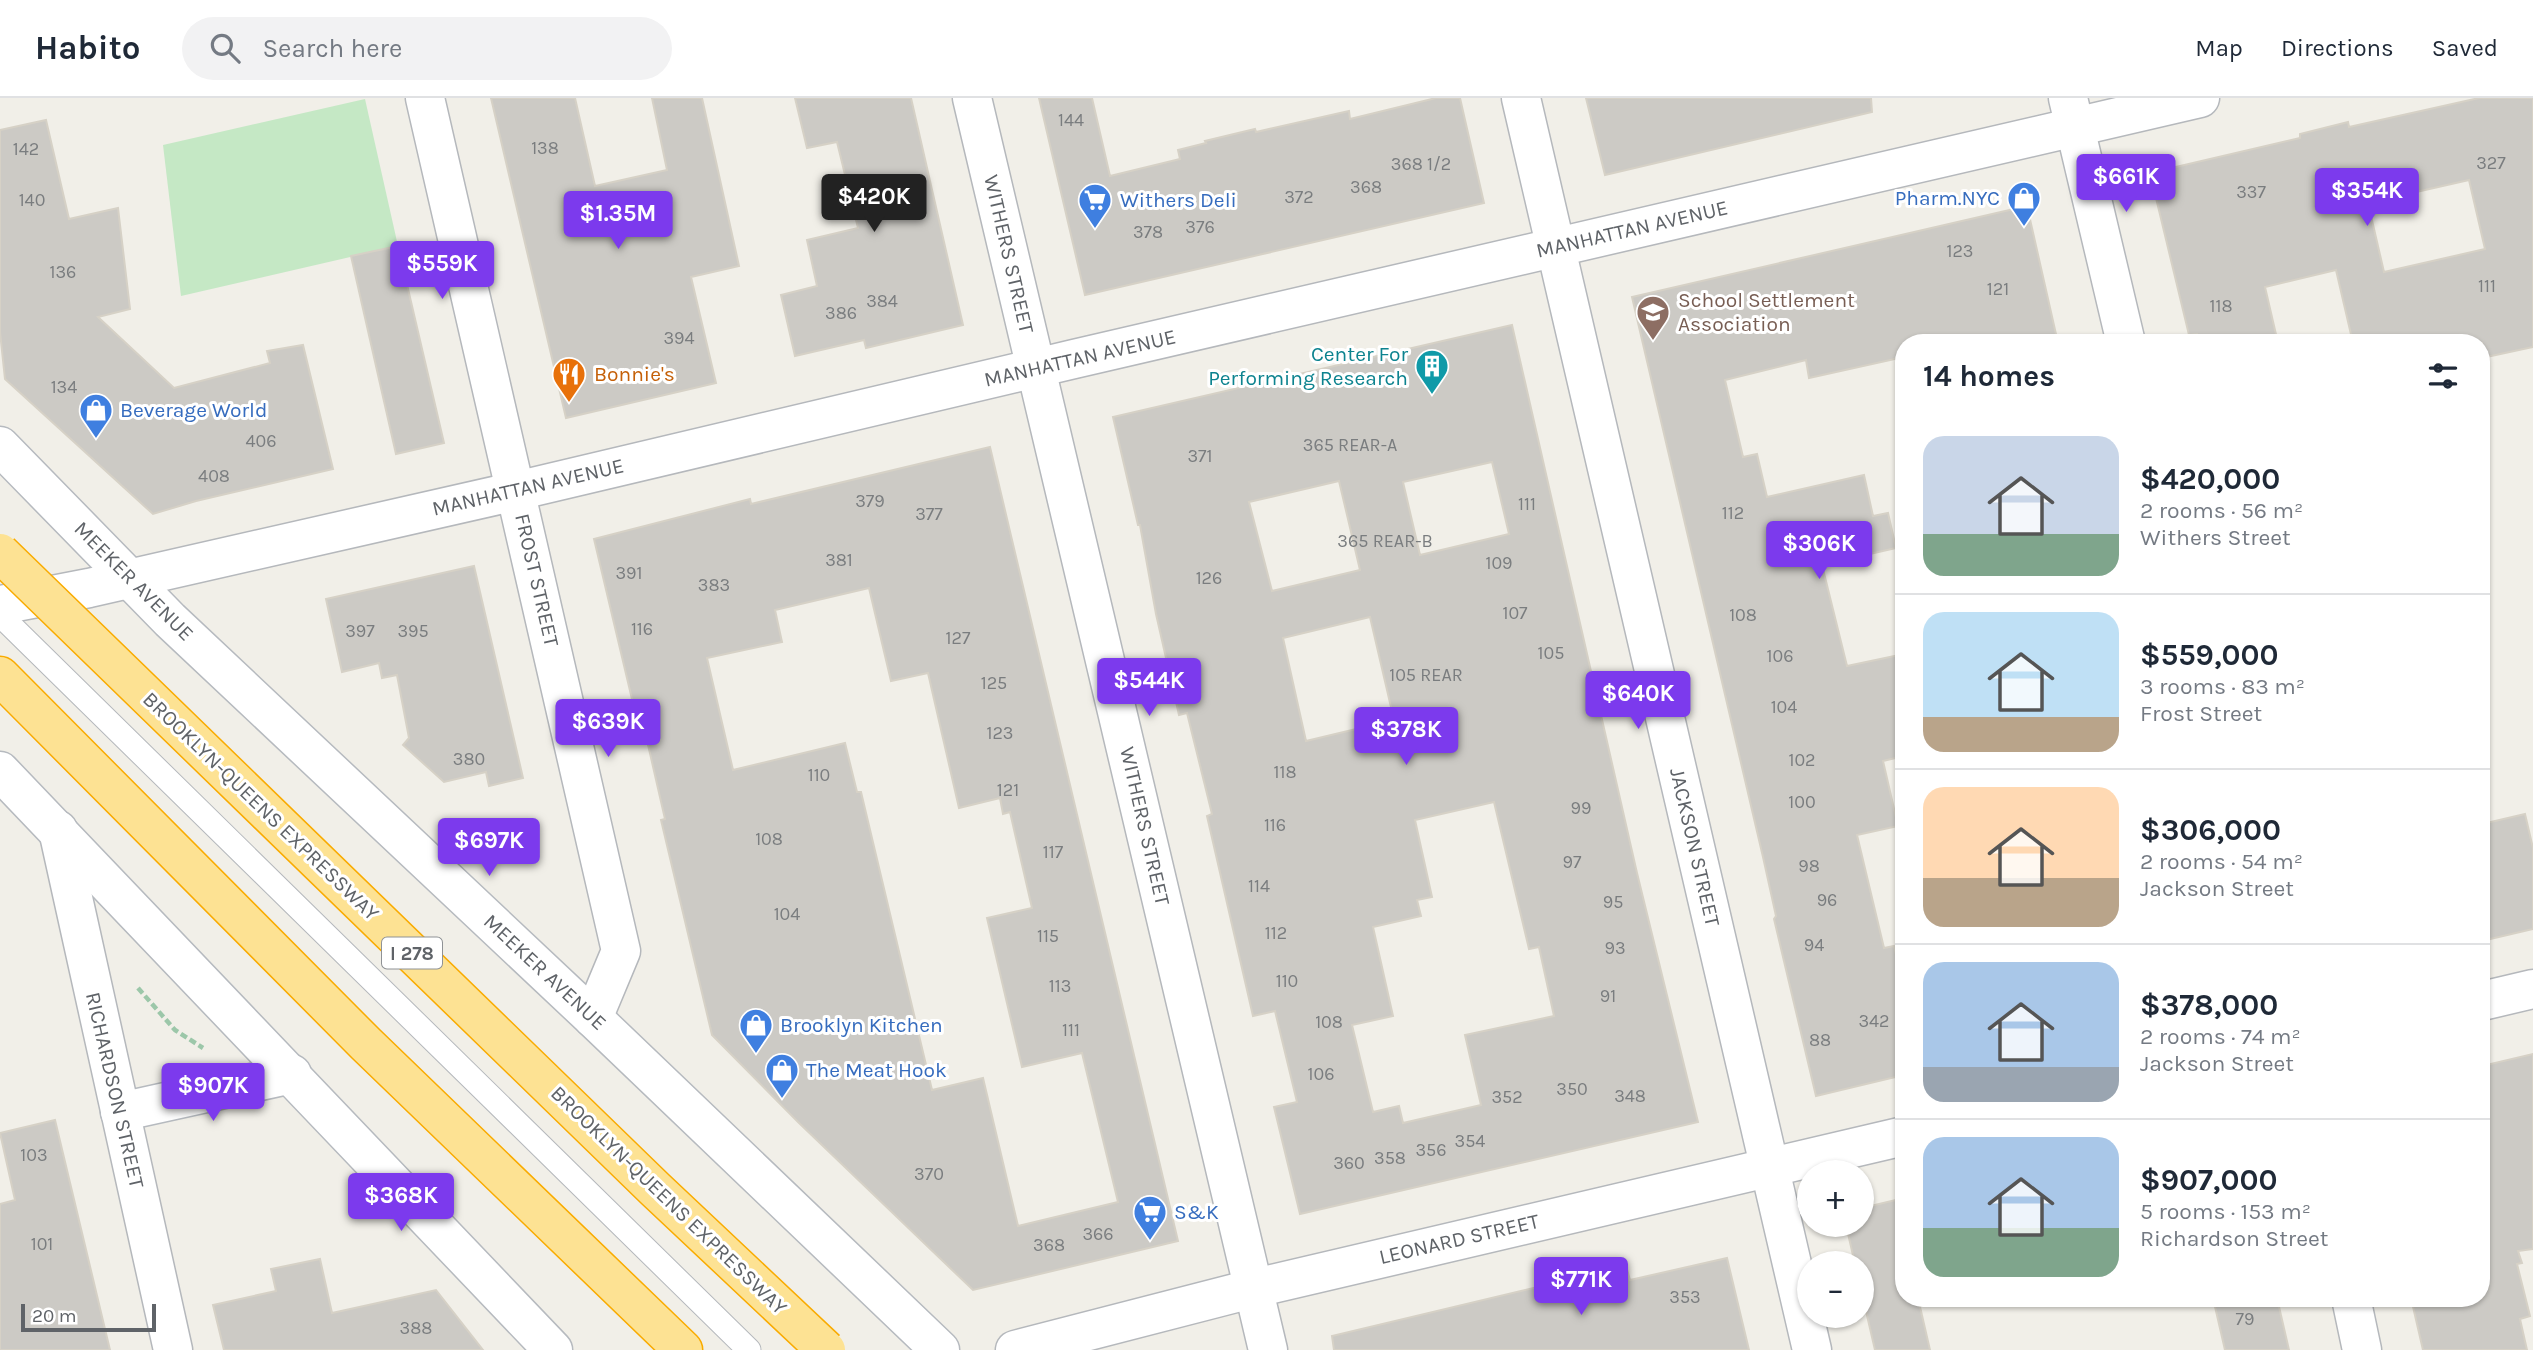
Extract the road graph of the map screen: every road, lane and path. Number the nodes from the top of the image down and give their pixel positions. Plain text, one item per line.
1 (425, 98) edge
2 (972, 98) edge
3 (1521, 98) edge
4 (2200, 98) edge
5 (2071, 113) edge
6 (1556, 247) junction
7 (2124, 334) edge
8 (1035, 368) junction
9 (0, 446) edge
10 (516, 491) junction
11 (0, 553) edge
12 (129, 578) junction
13 (0, 606) edge
14 (0, 615) edge
15 (0, 676) edge
16 (0, 771) edge
17 (58, 830) junction
18 (132, 980) dead end
19 (2533, 989) edge
20 (2490, 999) edge
21 (593, 1017) junction
22 (209, 1051) dead end
23 (292, 1074) junction
24 (120, 1112) junction
25 (1895, 1138) edge
26 (1769, 1166) junction
27 (581, 1253) junction
28 (1255, 1288) junction
29 (2353, 1307) edge
30 (173, 1350) edge
31 (553, 1350) edge
32 (650, 1350) edge
33 (683, 1350) edge
34 (749, 1350) edge
35 (826, 1350) edge
36 (940, 1350) edge
37 (1015, 1350) edge
38 (1268, 1350) edge
39 (1812, 1350) edge
40 (2362, 1350) edge

1 - 10 street, FROST STREET
2 - 8 street, WITHERS STREET
3 - 6 street, JACKSON STREET
4 - 5 street, MANHATTAN AVENUE
5 - 6 street, MANHATTAN AVENUE
5 - 7 street
6 - 8 street, MANHATTAN AVENUE
6 - 26 street, JACKSON STREET
8 - 10 street, MANHATTAN AVENUE
8 - 28 street, WITHERS STREET
9 - 12 street, MEEKER AVENUE
10 - 12 street, MANHATTAN AVENUE
10 - 21 street, FROST STREET
11 - 35 highway, BROOKLYN-QUEENS EXPRESSWAY / I 278, bridge
12 - 13 street, MANHATTAN AVENUE
12 - 21 street, MEEKER AVENUE
14 - 34 lane
15 - 27 highway
16 - 17 street
17 - 23 street
17 - 24 street, RICHARDSON STREET
18 - 22 path
19 - 20 street
21 - 36 street, MEEKER AVENUE
23 - 24 street
23 - 31 street
24 - 30 street, RICHARDSON STREET
25 - 26 street, LEONARD STREET
26 - 28 street, LEONARD STREET
26 - 39 street, JACKSON STREET
27 - 32 highway
27 - 33 highway
28 - 37 street, LEONARD STREET
28 - 38 street, WITHERS STREET
29 - 40 street

